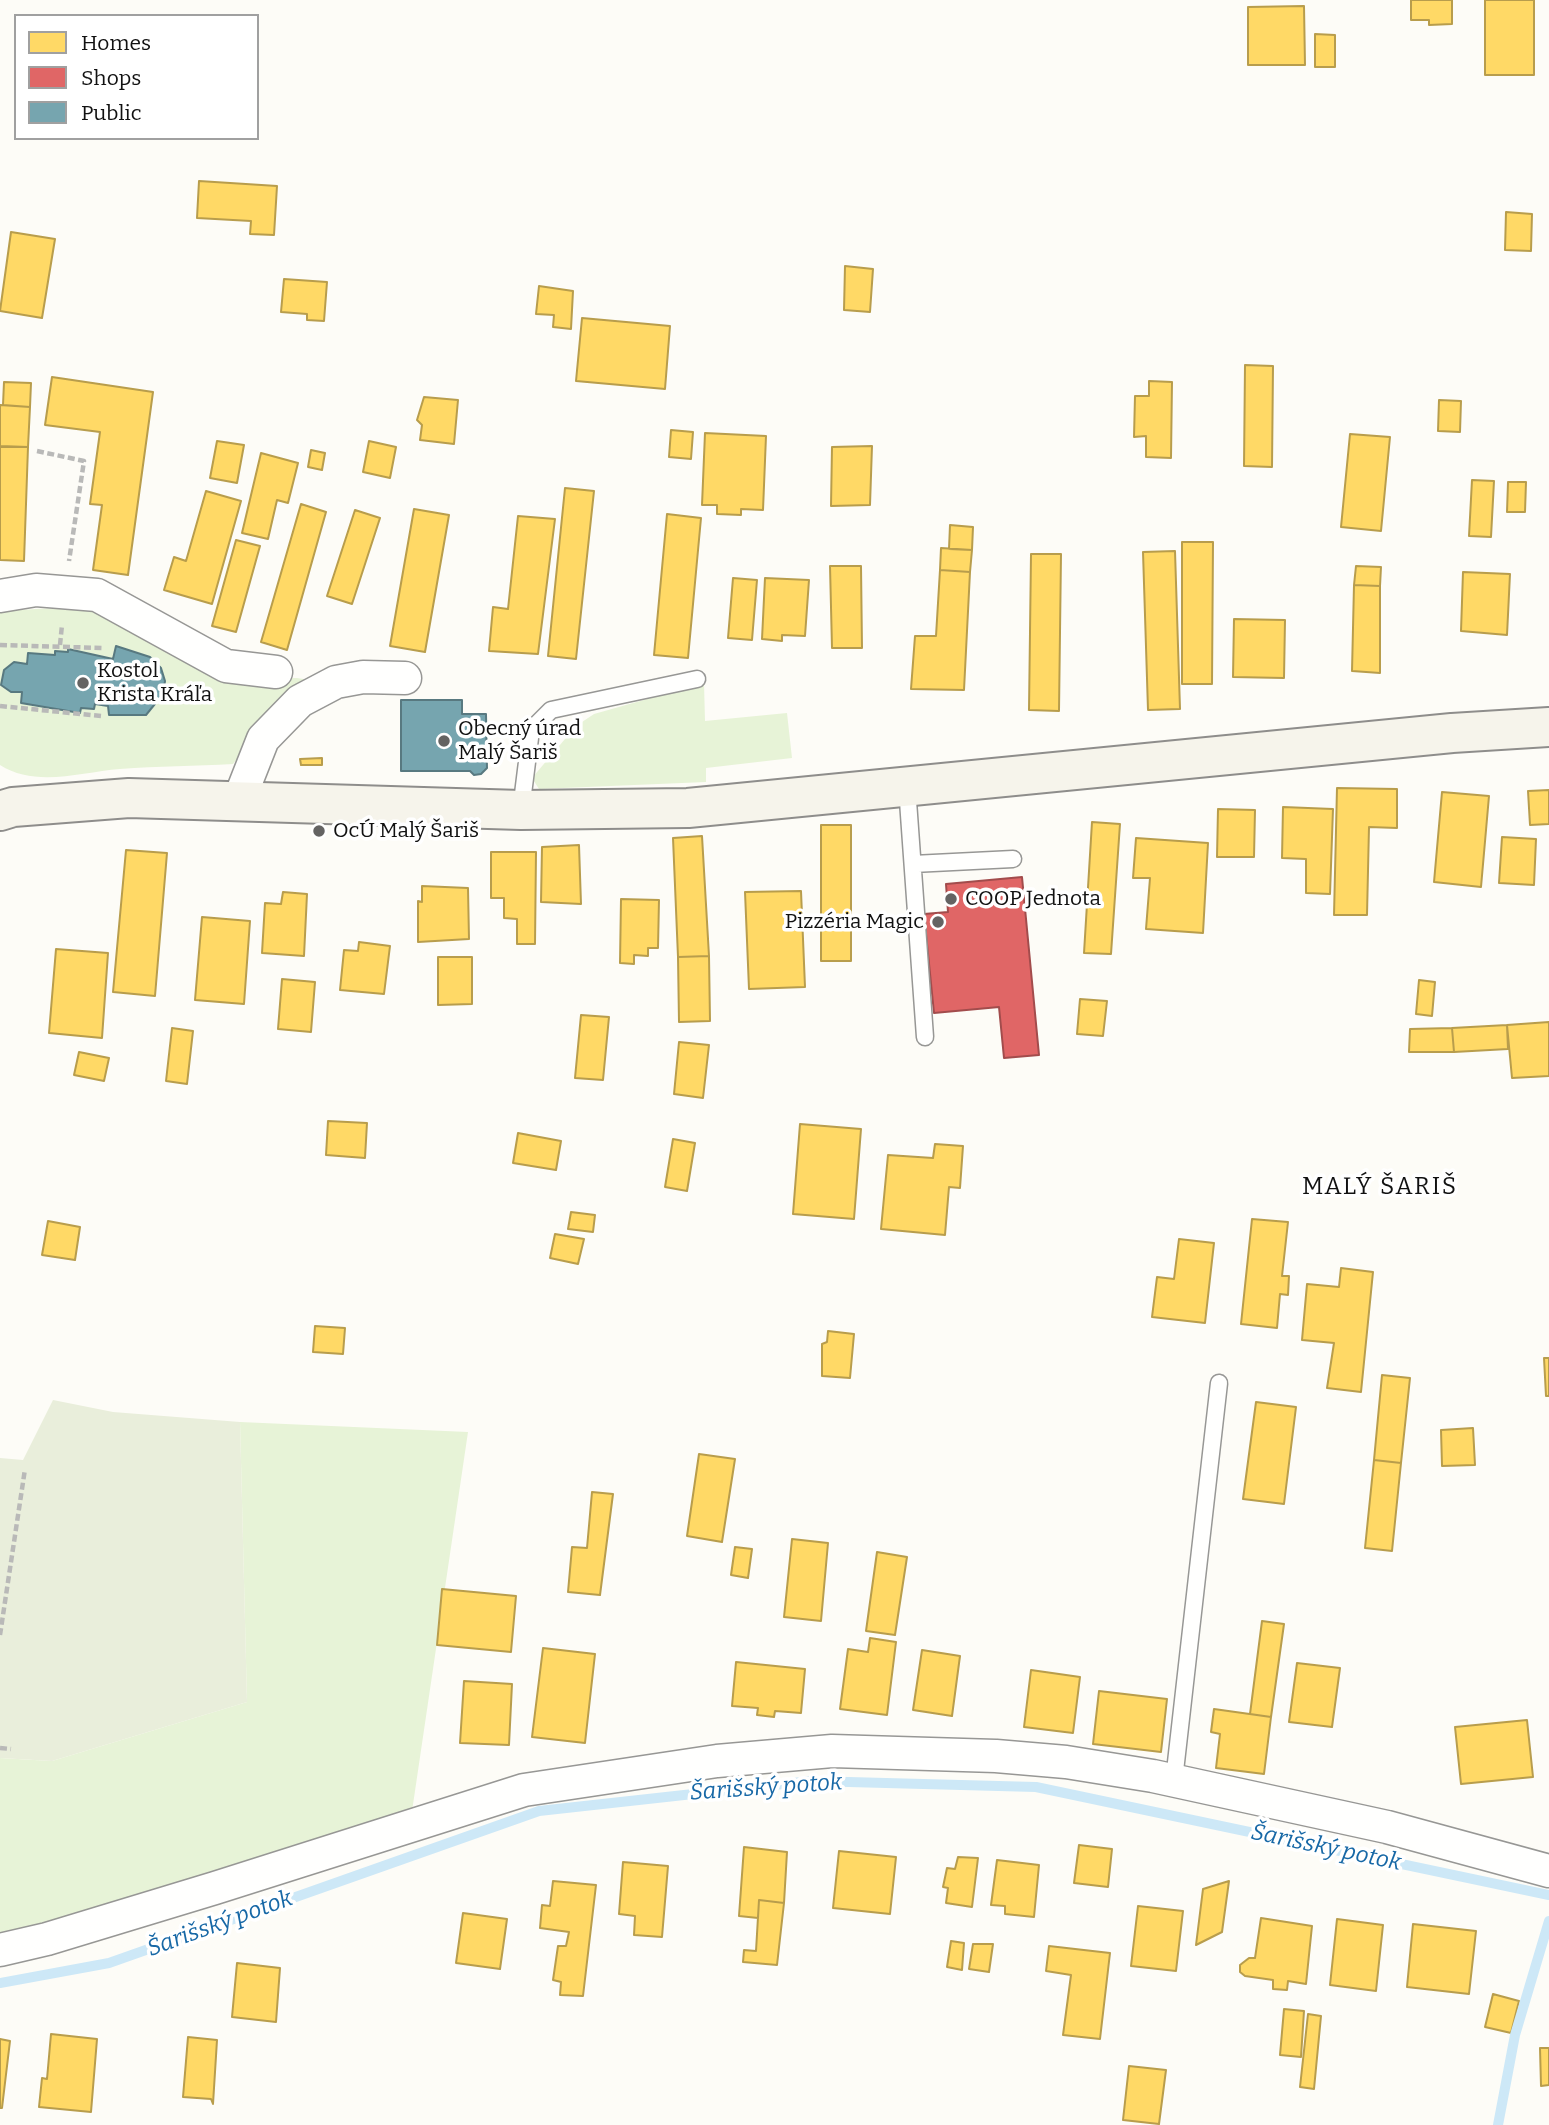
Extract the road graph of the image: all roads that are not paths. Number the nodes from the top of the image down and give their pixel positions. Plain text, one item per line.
1 (0, 596) edge
2 (276, 672) dead end
3 (405, 678) dead end
4 (697, 679) dead end
5 (1549, 727) edge
6 (907, 787) junction
7 (239, 800) junction
8 (522, 810) junction
9 (0, 811) edge
10 (1013, 859) dead end
11 (913, 864) junction
12 (925, 1037) dead end
13 (1219, 1383) dead end
14 (1174, 1780) junction
15 (1549, 1871) edge
16 (0, 1950) edge

1 - 2 street
3 - 7 street
4 - 8 lane
5 - 6 street
6 - 8 street
6 - 11 lane
7 - 8 street
7 - 9 street
10 - 11 lane
11 - 12 lane
13 - 14 lane
14 - 15 street
14 - 16 street

